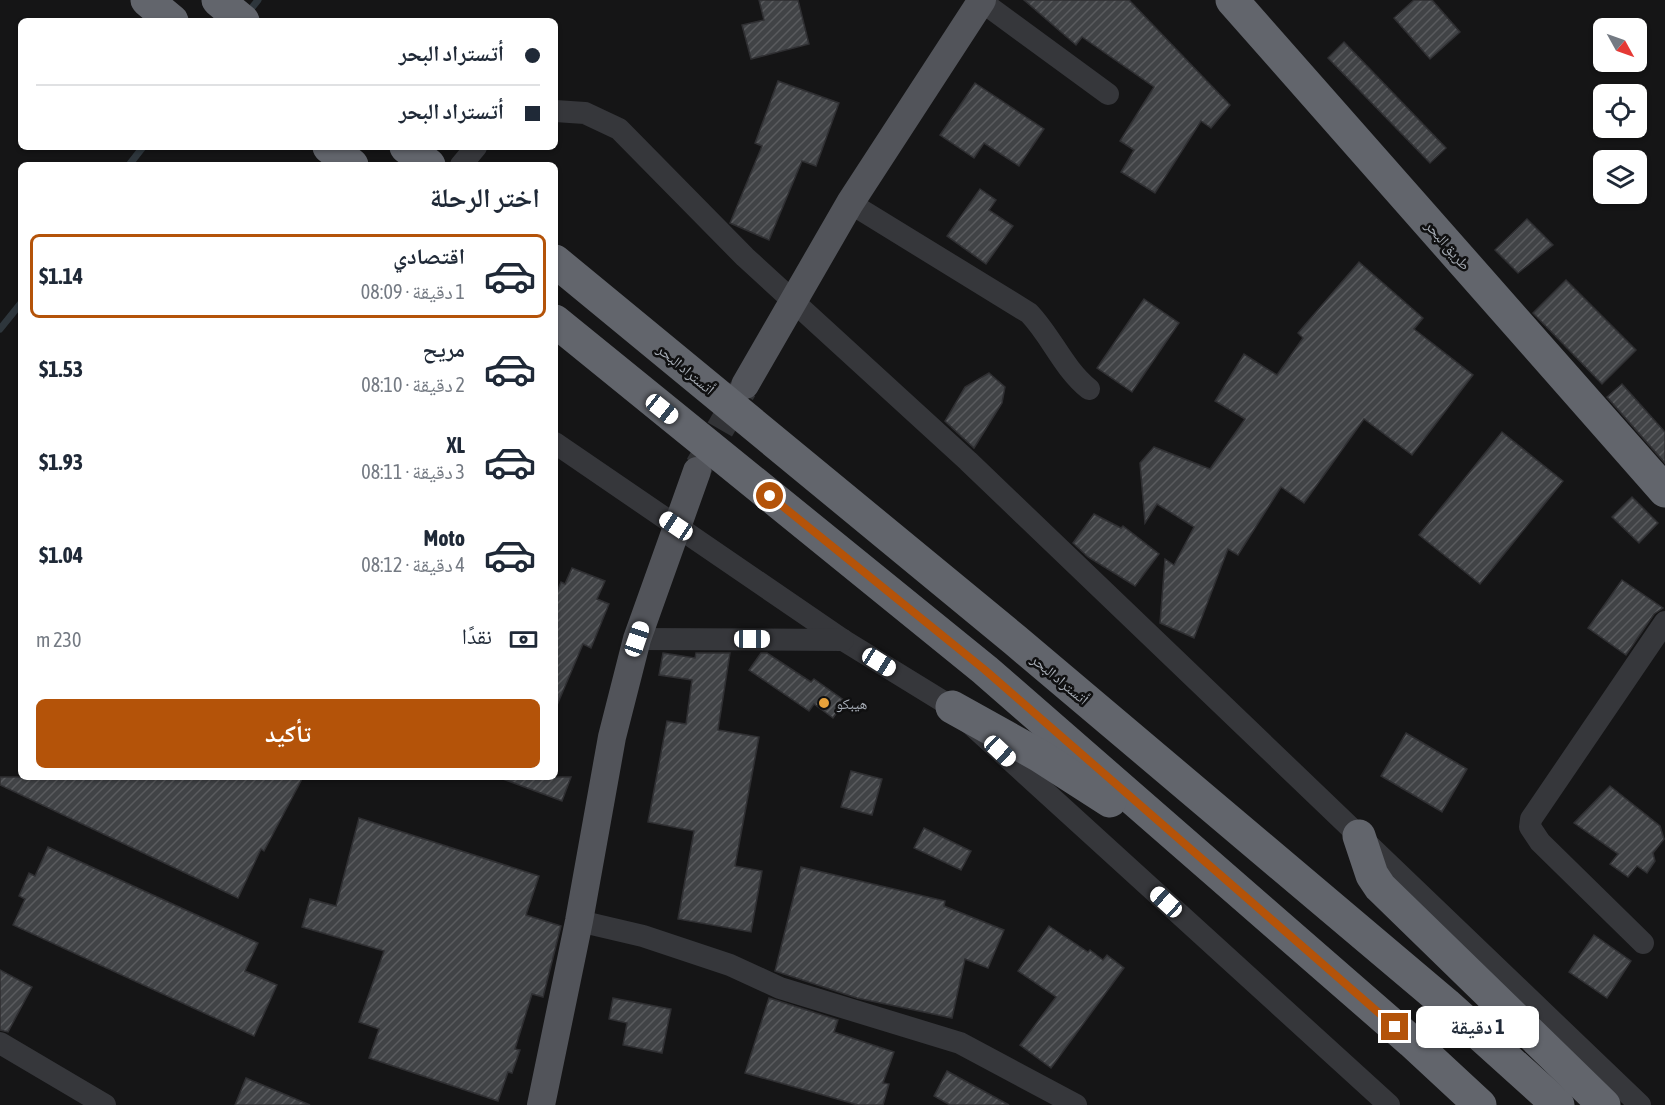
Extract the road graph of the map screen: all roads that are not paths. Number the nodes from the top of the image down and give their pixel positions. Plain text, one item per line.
1 (147, 0) edge
2 (218, 0) edge
3 (1232, 0) edge
4 (981, 1) edge
5 (168, 18) edge
6 (239, 18) edge
7 (1108, 94) dead end
8 (558, 111) edge
9 (333, 150) edge
10 (410, 150) edge
11 (474, 150) edge
12 (348, 162) edge
13 (425, 162) edge
14 (464, 162) edge
15 (850, 203) junction
16 (565, 269) edge
17 (793, 302) junction
18 (558, 323) edge
19 (745, 385) tunnel mouth
20 (1089, 389) dead end
21 (558, 444) edge
22 (697, 471) tunnel mouth
23 (1665, 491) edge
24 (676, 526) junction
25 (1665, 622) edge
26 (637, 639) junction
27 (843, 640) junction
28 (952, 707) junction
29 (1359, 836) junction
30 (1205, 861) junction
31 (579, 921) junction
32 (1643, 943) dead end
33 (0, 1043) edge
34 (1386, 1104) edge
35 (105, 1105) edge
36 (541, 1105) edge
37 (1076, 1105) edge
38 (1480, 1105) edge
39 (1558, 1105) edge
40 (1604, 1105) edge
41 (1640, 1105) edge

1 - 5 highway
2 - 6 highway
3 - 23 highway, طريق البحر
4 - 7 street
4 - 15 main road
8 - 17 street
9 - 12 highway
10 - 13 highway
11 - 14 street
15 - 17 main road
15 - 20 street
16 - 39 highway, أتستراد البحر
17 - 19 main road
17 - 29 street
18 - 30 highway
21 - 24 street
22 - 24 main road
24 - 26 main road
24 - 27 street
25 - 32 street
26 - 27 street
26 - 31 main road
27 - 28 street
28 - 30 highway
28 - 34 street
29 - 40 highway
29 - 41 street
30 - 38 highway
31 - 36 main road
31 - 37 street
33 - 35 street

